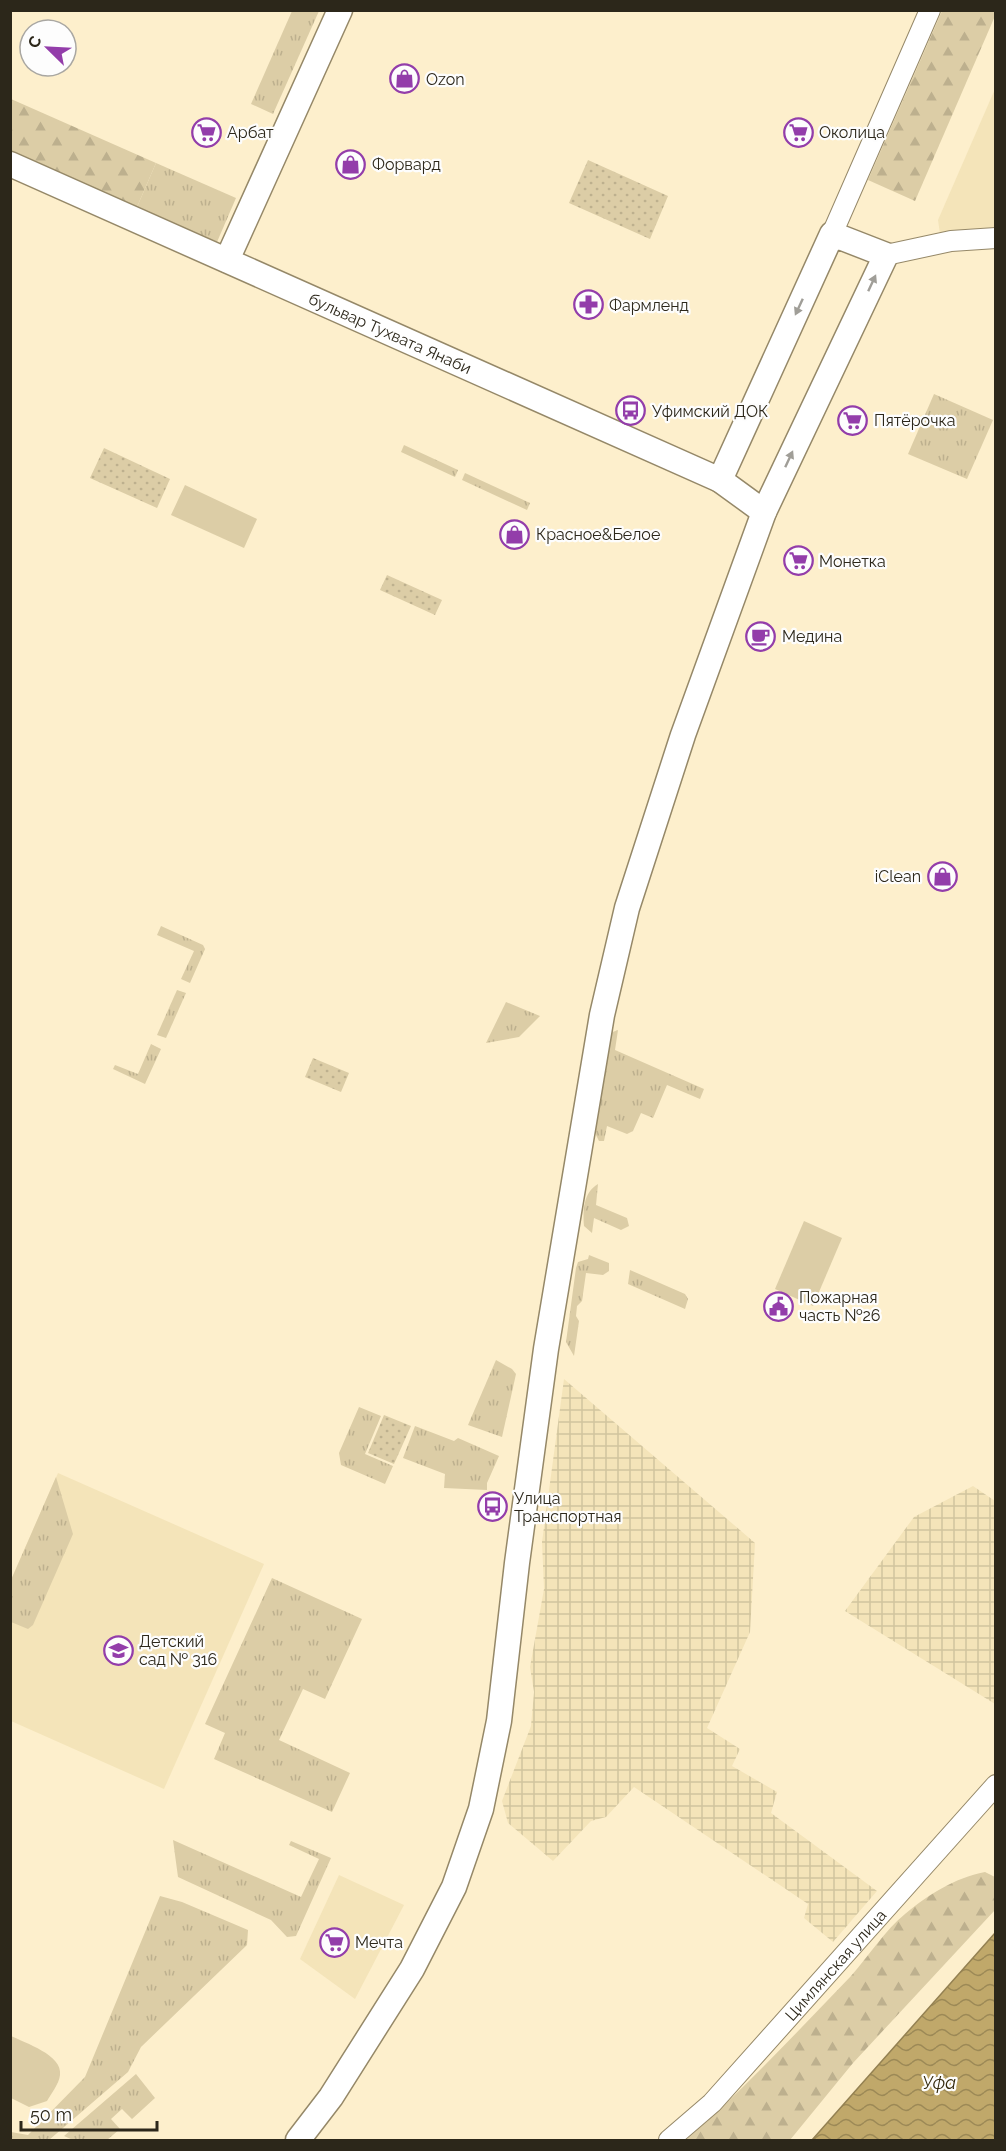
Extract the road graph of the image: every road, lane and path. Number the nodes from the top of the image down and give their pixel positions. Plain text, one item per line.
1 (340, 10) edge
2 (930, 10) edge
3 (10, 164) edge
4 (832, 234) junction
5 (996, 238) edge
6 (886, 255) junction
7 (227, 260) junction
8 (720, 480) junction
9 (764, 512) junction
10 (996, 1785) edge
11 (298, 2140) edge
12 (669, 2140) edge

1 - 7 street
2 - 4 street
3 - 7 street, бульвар Тухвата Янаби
4 - 6 street
4 -> 8 street
5 - 6 street
9 -> 6 street
7 - 8 street, бульвар Тухвата Янаби
8 - 9 street, бульвар Тухвата Янаби
9 - 11 street
10 - 12 street, Цимлянская улица

